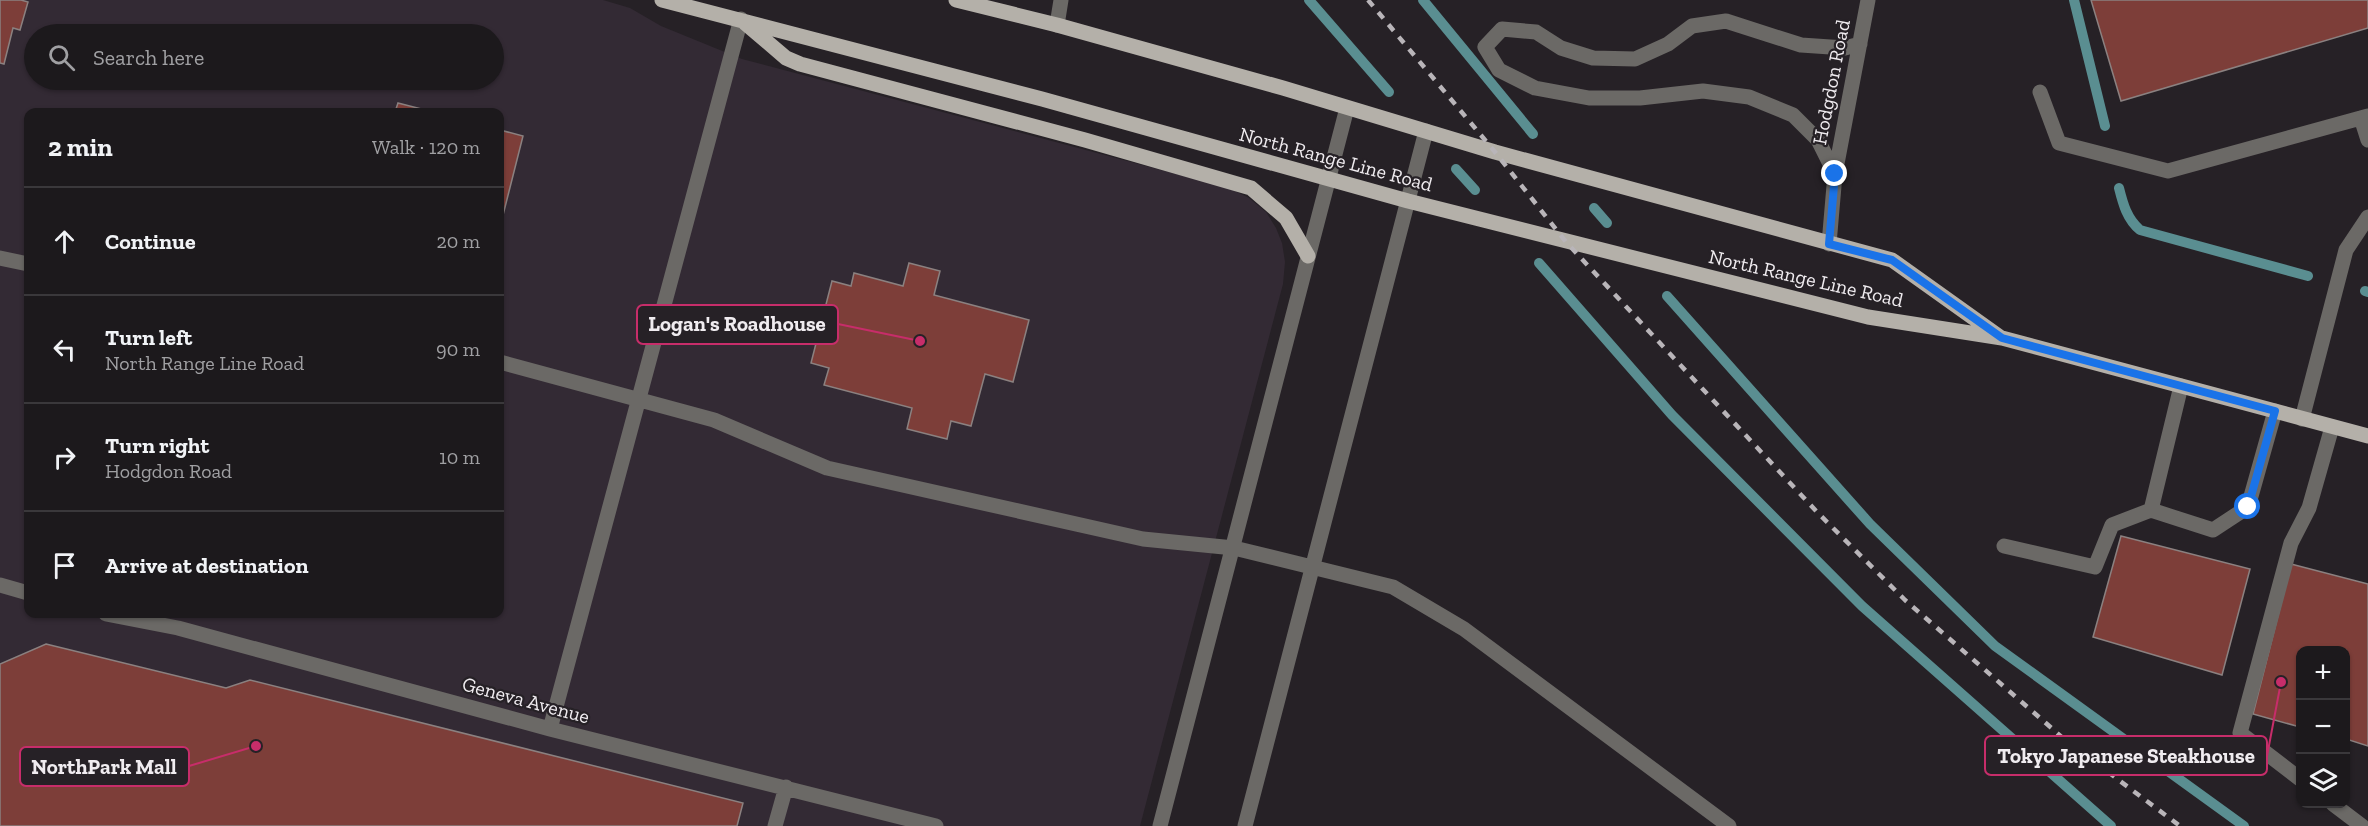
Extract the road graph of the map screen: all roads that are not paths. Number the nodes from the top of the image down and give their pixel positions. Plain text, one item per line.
1 (662, 0) edge
2 (956, 0) edge
3 (1061, 0) edge
4 (1868, 0) edge
5 (741, 19) junction
6 (1057, 25) junction
7 (1860, 44) junction
8 (2040, 92) dead end
9 (1347, 108) junction
10 (2364, 117) edge
11 (1426, 131) junction
12 (2368, 140) edge
13 (1835, 174) junction
14 (1329, 180) junction
15 (1408, 201) junction
16 (2368, 217) edge
17 (1829, 244) junction
18 (1308, 256) junction
19 (0, 258) edge
20 (24, 263) edge
21 (2002, 338) junction
22 (504, 363) edge
23 (2181, 386) junction
24 (638, 399) junction
25 (2275, 411) junction
26 (2302, 419) junction
27 (2332, 427) junction
28 (2368, 436) edge
29 (2151, 510) junction
30 (2004, 546) dead end
31 (1234, 548) junction
32 (1312, 566) junction
33 (0, 585) edge
34 (24, 592) edge
35 (127, 618) edge
36 (550, 729) junction
37 (2296, 775) edge
38 (786, 787) junction
39 (2338, 808) edge
40 (775, 826) edge
41 (936, 826) edge
42 (1160, 826) edge
43 (1245, 826) edge
44 (1729, 826) edge
45 (2362, 826) edge

1 - 5 main road, North Range Line Road
2 - 6 main road, North Range Line Road
3 - 6 street
4 - 7 street, Hodgdon Road
5 - 14 main road, North Range Line Road
5 - 18 main road
5 - 24 street
6 - 9 main road, North Range Line Road
7 - 13 street, Hodgdon Road
7 - 13 street
8 - 10 street
9 - 11 main road, North Range Line Road
9 - 14 street
10 - 12 street
11 - 15 street
11 - 17 main road, North Range Line Road
13 - 17 street, Hodgdon Road
14 - 15 main road, North Range Line Road
14 - 18 street
15 - 21 main road, North Range Line Road
15 - 32 street
16 - 26 street
17 - 21 main road, North Range Line Road
18 - 31 street
19 - 20 street
21 - 23 main road, North Range Line Road
22 - 24 street
23 - 25 main road, North Range Line Road
23 - 29 street
24 - 31 street
24 - 36 street
25 - 26 main road, North Range Line Road
25 - 29 street
26 - 27 main road, North Range Line Road
27 - 28 main road, North Range Line Road
27 - 37 street
29 - 30 street
31 - 32 street
31 - 42 street
32 - 43 street
32 - 44 street
33 - 34 street
35 - 36 street, Geneva Avenue
36 - 38 street, Geneva Avenue
38 - 40 street
38 - 41 street, Geneva Avenue
39 - 45 street

